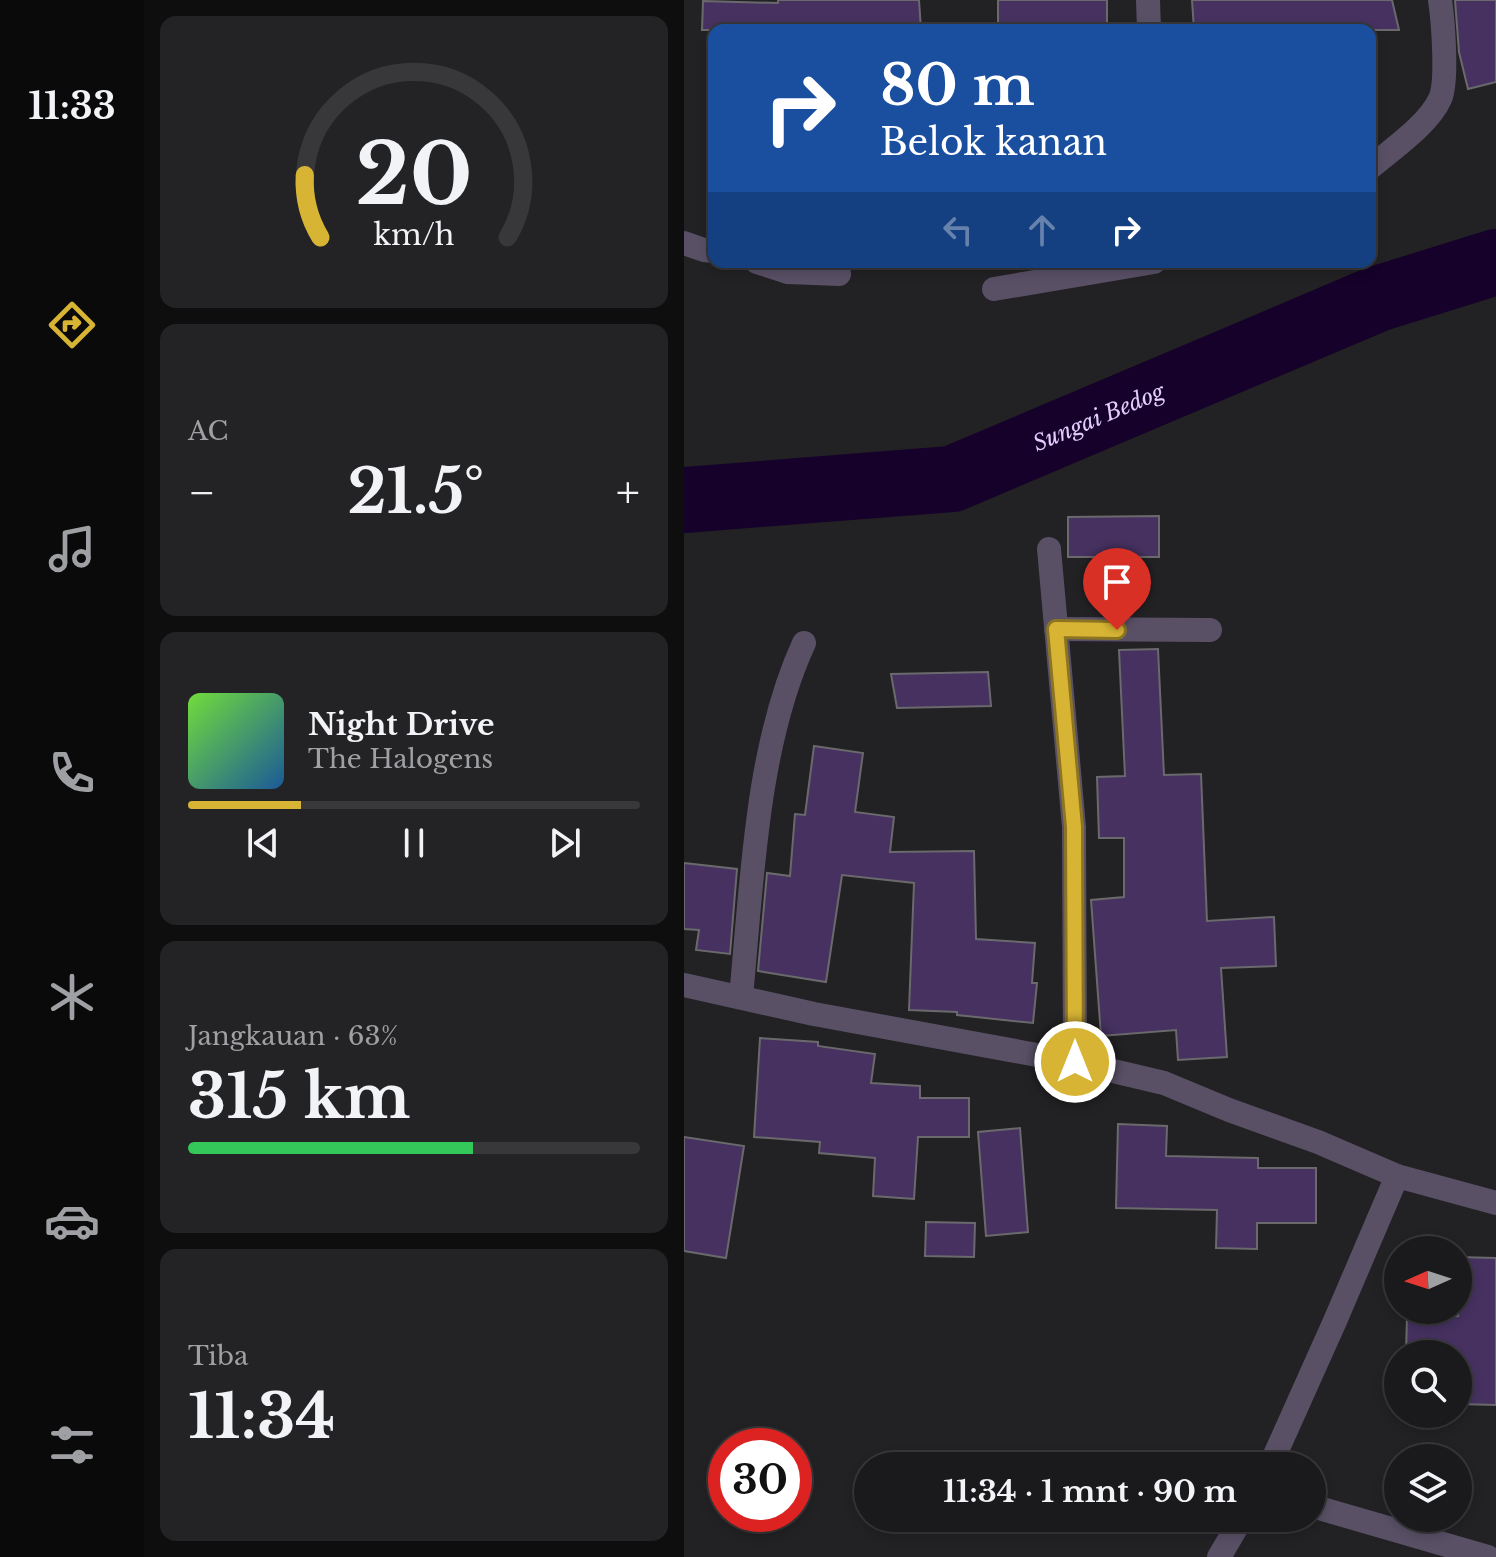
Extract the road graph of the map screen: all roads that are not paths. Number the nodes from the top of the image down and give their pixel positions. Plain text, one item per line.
1 (1148, 0) edge
2 (1440, 0) edge
3 (1149, 24) edge
4 (1376, 163) edge
5 (684, 243) edge
6 (708, 250) edge
7 (776, 268) edge
8 (1118, 268) edge
9 (839, 274) dead end
10 (994, 289) dead end
11 (1049, 549) dead end
12 (1056, 629) junction
13 (1210, 630) dead end
14 (804, 643) dead end
15 (684, 985) edge
16 (741, 997) junction
17 (1075, 1062) junction
18 (1397, 1176) junction
19 (1496, 1203) edge
20 (1276, 1452) edge
21 (1326, 1510) edge
22 (1234, 1532) edge
23 (1219, 1557) edge
24 (1488, 1557) edge

1 - 3 street
2 - 4 street
5 - 6 street
7 - 9 street
8 - 10 street
11 - 12 street
12 - 13 street
12 - 17 street
14 - 16 street
15 - 16 street
16 - 17 street
17 - 18 street
18 - 19 street
18 - 20 street
21 - 24 street
22 - 23 street

